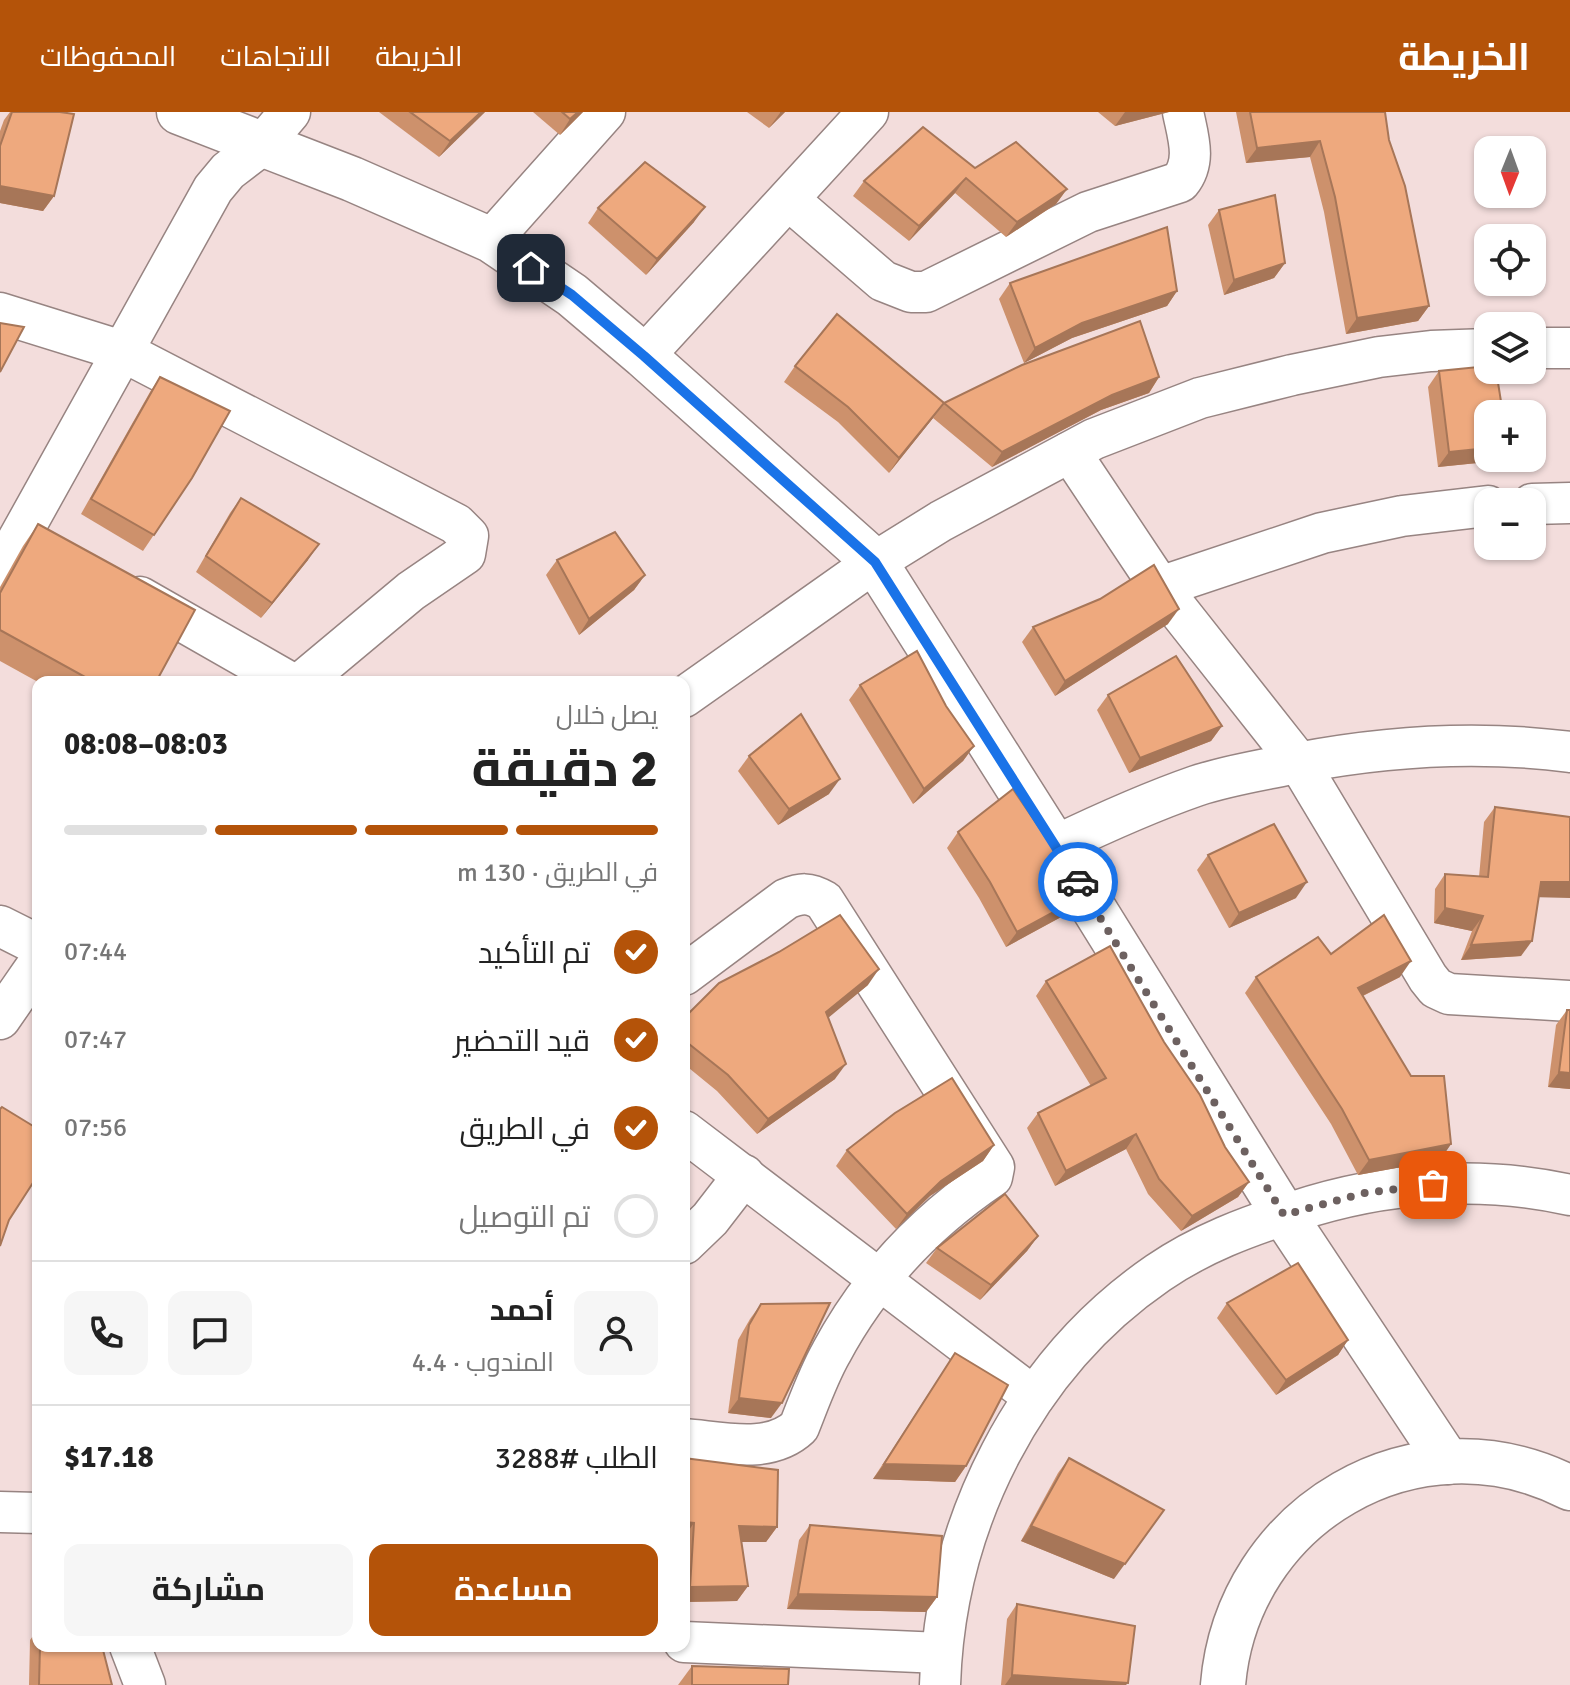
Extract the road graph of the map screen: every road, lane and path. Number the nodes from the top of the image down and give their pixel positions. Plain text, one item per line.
1 (179, 112) edge
2 (290, 112) edge
3 (605, 112) edge
4 (868, 112) edge
5 (1183, 112) edge
6 (262, 145) junction
7 (789, 200) junction
8 (491, 240) junction
9 (0, 313) edge
10 (1474, 346) edge
11 (1546, 348) edge
12 (1570, 348) edge
13 (122, 351) junction
14 (644, 356) junction
15 (1070, 452) junction
16 (1570, 503) edge
17 (1546, 504) edge
18 (1474, 508) edge
19 (875, 562) junction
20 (0, 572) edge
21 (103, 576) edge
22 (1160, 587) junction
23 (278, 676) edge
24 (309, 676) edge
25 (690, 693) edge
26 (1570, 752) edge
27 (1299, 763) junction
28 (1055, 846) junction
29 (0, 926) edge
30 (32, 942) edge
31 (690, 971) edge
32 (32, 973) edge
33 (1570, 1001) edge
34 (0, 1019) edge
35 (690, 1135) edge
36 (744, 1175) junction
37 (1570, 1195) edge
38 (1284, 1215) junction
39 (690, 1238) edge
40 (878, 1279) junction
41 (1034, 1397) junction
42 (690, 1439) edge
43 (1448, 1462) junction
44 (1570, 1488) edge
45 (0, 1512) edge
46 (32, 1513) edge
47 (690, 1643) edge
48 (132, 1652) edge
49 (941, 1669) edge
50 (145, 1685) edge
51 (1223, 1685) edge

1 - 6 street
2 - 6 street
3 - 8 street
4 - 7 street
5 - 7 street
6 - 8 street
6 - 13 street
7 - 14 street
8 - 14 street
9 - 13 street
10 - 15 street
11 - 12 street
13 - 20 street
13 - 24 street
14 - 19 street
15 - 19 street
15 - 22 street
16 - 17 street
18 - 22 street
19 - 25 street
19 - 28 street
21 - 23 street
22 - 27 street
26 - 27 street
27 - 28 street
27 - 33 street
28 - 38 street
29 - 30 street
31 - 40 street
32 - 34 street
35 - 36 street
36 - 39 street
36 - 40 street
37 - 38 street
38 - 41 street
38 - 43 street
40 - 41 street
40 - 42 street
41 - 49 street
43 - 44 street
43 - 51 street
45 - 46 street
47 - 49 street
48 - 50 street

